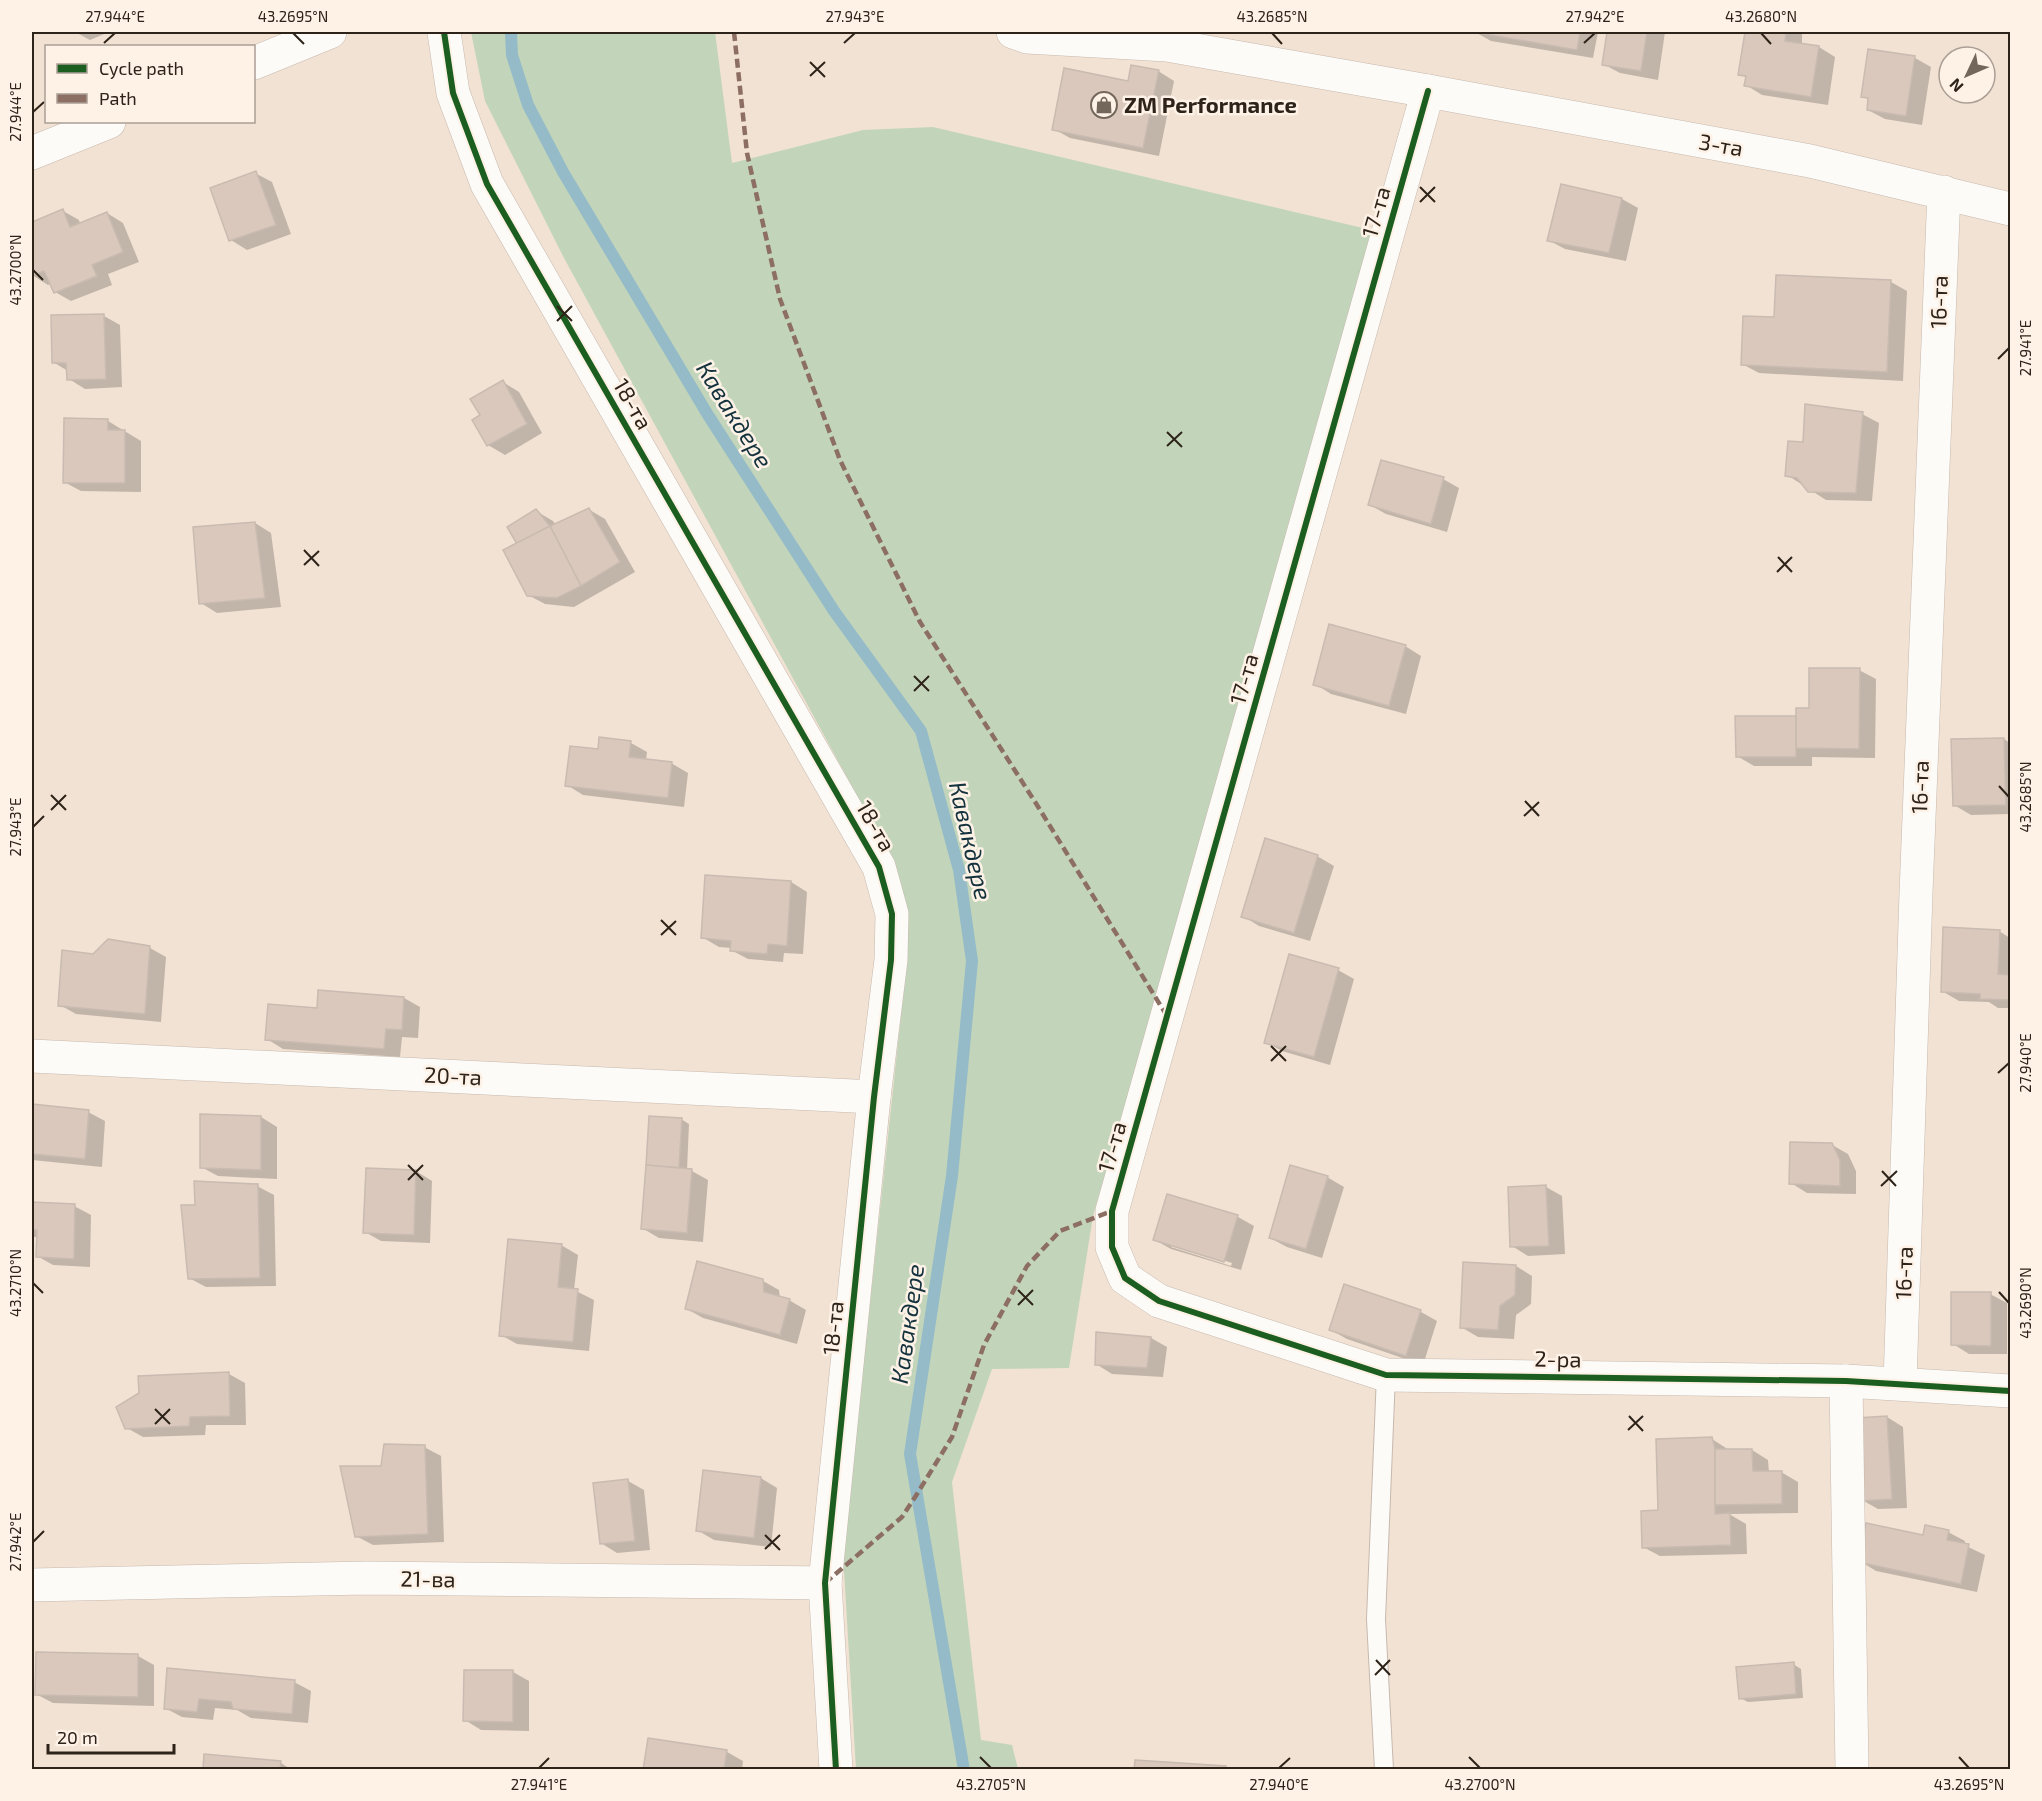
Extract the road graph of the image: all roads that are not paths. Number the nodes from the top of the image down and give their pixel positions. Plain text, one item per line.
1 (330, 32) edge
2 (444, 32) edge
3 (1013, 32) edge
4 (255, 63) edge
5 (1428, 91) junction
6 (107, 123) edge
7 (32, 153) edge
8 (1944, 192) junction
9 (2010, 209) edge
10 (32, 1056) edge
11 (874, 1096) junction
12 (1125, 1278) joint
13 (1386, 1375) junction
14 (1845, 1381) junction
15 (1900, 1383) junction
16 (2010, 1391) edge
17 (825, 1582) junction
18 (32, 1585) edge
19 (836, 1770) edge
20 (1384, 1770) edge
21 (1852, 1770) edge

1 - 4 street
2 - 11 street, 18-та
3 - 5 street, 3-та
5 - 8 street, 3-та
5 - 12 street, 17-та
6 - 7 street
8 - 9 street, 3-та
8 - 15 street, 16-та
10 - 11 street, 20-та
11 - 17 street, 18-та
12 - 13 street, 2-ра
13 - 14 street, 2-ра
13 - 20 lane
14 - 15 street, 2-ра
14 - 21 street
15 - 16 street, 2-ра
17 - 18 street, 21-ва
17 - 19 street, 18-та

